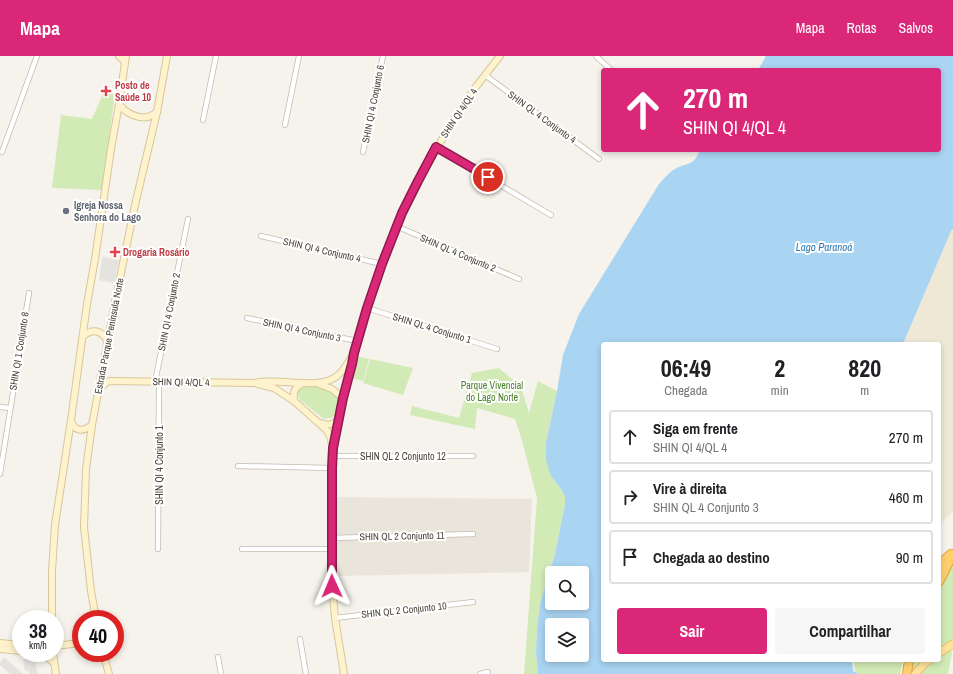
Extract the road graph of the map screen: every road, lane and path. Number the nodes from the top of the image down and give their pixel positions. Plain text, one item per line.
1 (36, 56) edge
2 (118, 56) edge
3 (167, 56) edge
4 (216, 56) edge
5 (299, 56) edge
6 (382, 56) edge
7 (500, 56) edge
8 (596, 56) edge
9 (126, 59) edge
10 (609, 68) edge
11 (485, 75) junction
12 (119, 104) junction
13 (157, 112) junction
14 (203, 120) dead end
15 (285, 125) dead end
16 (436, 147) junction
17 (2, 152) dead end
18 (363, 152) dead end
19 (599, 159) dead end
20 (551, 215) dead end
21 (188, 219) dead end
22 (396, 226) junction
23 (261, 236) dead end
24 (382, 264) junction
25 (519, 279) dead end
26 (28, 293) dead end
27 (367, 308) junction
28 (247, 318) dead end
29 (83, 336) junction
30 (357, 341) junction
31 (108, 342) junction
32 (497, 349) dead end
33 (354, 353) junction
34 (101, 374) junction
35 (109, 381) junction
36 (157, 382) junction
37 (254, 383) junction
38 (302, 383) junction
39 (314, 383) junction
40 (99, 388) junction
41 (343, 398) junction
42 (294, 401) junction
43 (0, 407) edge
44 (10, 408) junction
45 (339, 419) junction
46 (71, 420) junction
47 (317, 422) junction
48 (92, 425) junction
49 (333, 448) junction
50 (332, 456) junction
51 (473, 456) dead end
52 (238, 466) dead end
53 (332, 468) junction
54 (0, 474) edge
55 (473, 534) dead end
56 (331, 538) junction
57 (158, 549) dead end
58 (242, 549) dead end
59 (331, 549) junction
60 (953, 553) edge
61 (941, 564) edge
62 (941, 578) edge
63 (473, 602) dead end
64 (52, 610) edge
65 (94, 610) edge
66 (335, 618) junction
67 (300, 639) dead end
68 (0, 643) edge
69 (12, 644) edge
70 (953, 644) edge
71 (0, 649) edge
72 (12, 650) edge
73 (941, 652) edge
74 (218, 657) dead end
75 (106, 662) edge
76 (909, 662) edge
77 (926, 662) edge
78 (54, 663) edge
79 (488, 672) dead end
80 (56, 674) edge
81 (109, 674) edge
82 (221, 674) edge
83 (306, 674) edge
84 (344, 674) edge
85 (480, 674) edge
86 (907, 674) edge
87 (915, 674) edge

1 - 17 street
2 - 9 main road
3 - 13 main road, Estrada Parque Península Norte
4 - 14 street
5 - 15 street
6 - 18 street, SHIN QI 4 Conjunto 6
7 - 11 main road, SHIN QI 4/QL 4
8 - 10 street
9 - 12 main road
11 - 16 main road, SHIN QI 4/QL 4
11 - 19 street, SHIN QL 4 Conjunto 4
12 - 13 main road
12 - 29 main road
13 - 31 main road, Estrada Parque Península Norte
16 - 20 street
16 - 22 main road, SHIN QI 4/QL 4
21 - 36 street, SHIN QI 4 Conjunto 2
22 - 24 main road, SHIN QI 4/QL 4
22 - 25 street, SHIN QL 4 Conjunto 2
23 - 24 street, SHIN QI 4 Conjunto 4
24 - 27 main road, SHIN QI 4/QL 4
26 - 44 street, SHIN QI 1 Conjunto 8
27 - 30 main road, SHIN QI 4/QL 4
27 - 32 street, SHIN QL 4 Conjunto 1
28 - 30 street, SHIN QI 4 Conjunto 3
29 - 31 main road
29 - 46 main road
30 - 33 main road, SHIN QI 4/QL 4
31 - 34 main road, Estrada Parque Península Norte
33 - 39 main road, SHIN QI 4/QL 4
33 - 41 main road, SHIN QI 4/QL 4
34 - 35 main road
34 - 40 main road, Estrada Parque Península Norte
35 - 36 main road, SHIN QI 4/QL 4
35 - 40 main road
36 - 37 main road, SHIN QI 4/QL 4
36 - 57 street, SHIN QI 4 Conjunto 1
37 - 38 main road, SHIN QI 4/QL 4
37 - 42 main road, SHIN QI 4/QL 4
38 - 39 main road, SHIN QI 4/QL 4
38 - 42 main road
39 - 41 main road
40 - 48 main road, Estrada Parque Península Norte
41 - 45 main road, SHIN QI 4/QL 4
42 - 47 main road, SHIN QI 4/QL 4
43 - 44 street
44 - 54 street, SHIN QI 1 Conjunto 8
45 - 47 main road
45 - 49 main road, SHIN QI 4/QL 4
46 - 48 main road
46 - 64 main road
47 - 49 main road, SHIN QI 4/QL 4
48 - 65 main road, Estrada Parque Península Norte
49 - 50 main road, SHIN QI 4/QL 4
50 - 51 street, SHIN QL 2 Conjunto 12
50 - 53 main road, SHIN QI 4/QL 4
52 - 53 street
53 - 56 main road, SHIN QI 4/QL 4
55 - 56 street, SHIN QL 2 Conjunto 11
56 - 59 main road, SHIN QI 4/QL 4
58 - 59 street
59 - 66 main road, SHIN QI 4/QL 4
60 - 61 highway
60 - 62 highway
63 - 66 street, SHIN QL 2 Conjunto 10
66 - 84 main road, SHIN QI 4/QL 4
67 - 83 street
68 - 69 main road
70 - 73 main road
71 - 72 main road
74 - 82 street
75 - 81 main road
76 - 86 highway
77 - 87 main road
78 - 80 main road
79 - 85 street

